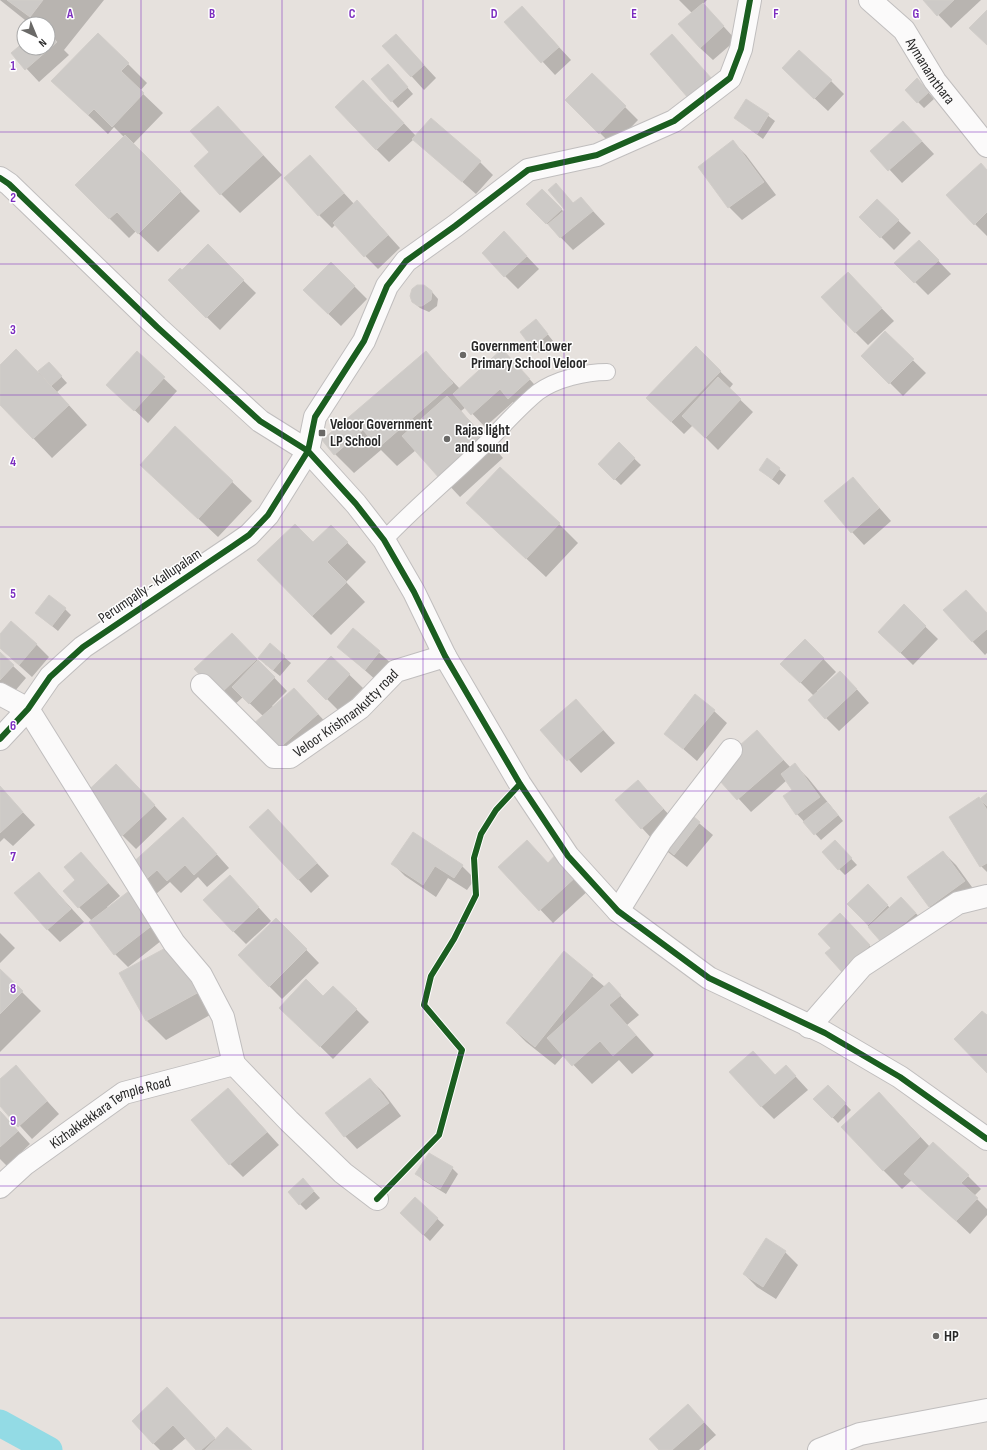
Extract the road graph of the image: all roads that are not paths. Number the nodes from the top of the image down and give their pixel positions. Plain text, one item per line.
1 (750, 0) edge
2 (870, 0) edge
3 (987, 146) edge
4 (0, 178) edge
5 (608, 372) dead end
6 (308, 451) junction
7 (384, 540) junction
8 (445, 656) junction
9 (202, 685) dead end
10 (0, 694) edge
11 (28, 709) junction
12 (0, 739) edge
13 (731, 750) dead end
14 (987, 896) edge
15 (618, 911) junction
16 (809, 1027) junction
17 (234, 1064) junction
18 (987, 1138) edge
19 (3, 1179) edge
20 (377, 1199) dead end
21 (987, 1410) edge
22 (819, 1450) edge

1 - 6 street
2 - 3 street, Aymanamthara
4 - 6 street
5 - 7 lane
6 - 7 street
6 - 11 street, Perumpally - Kallupalam
7 - 8 street
8 - 9 street, Veloor Krishnankutty road
8 - 15 street
10 - 11 street
11 - 12 street, Perumpally - Kallupalam
11 - 17 street
13 - 15 street
14 - 16 street
15 - 16 street
16 - 18 street
17 - 19 street, Kizhakkekkara Temple Road
17 - 20 street
21 - 22 street

